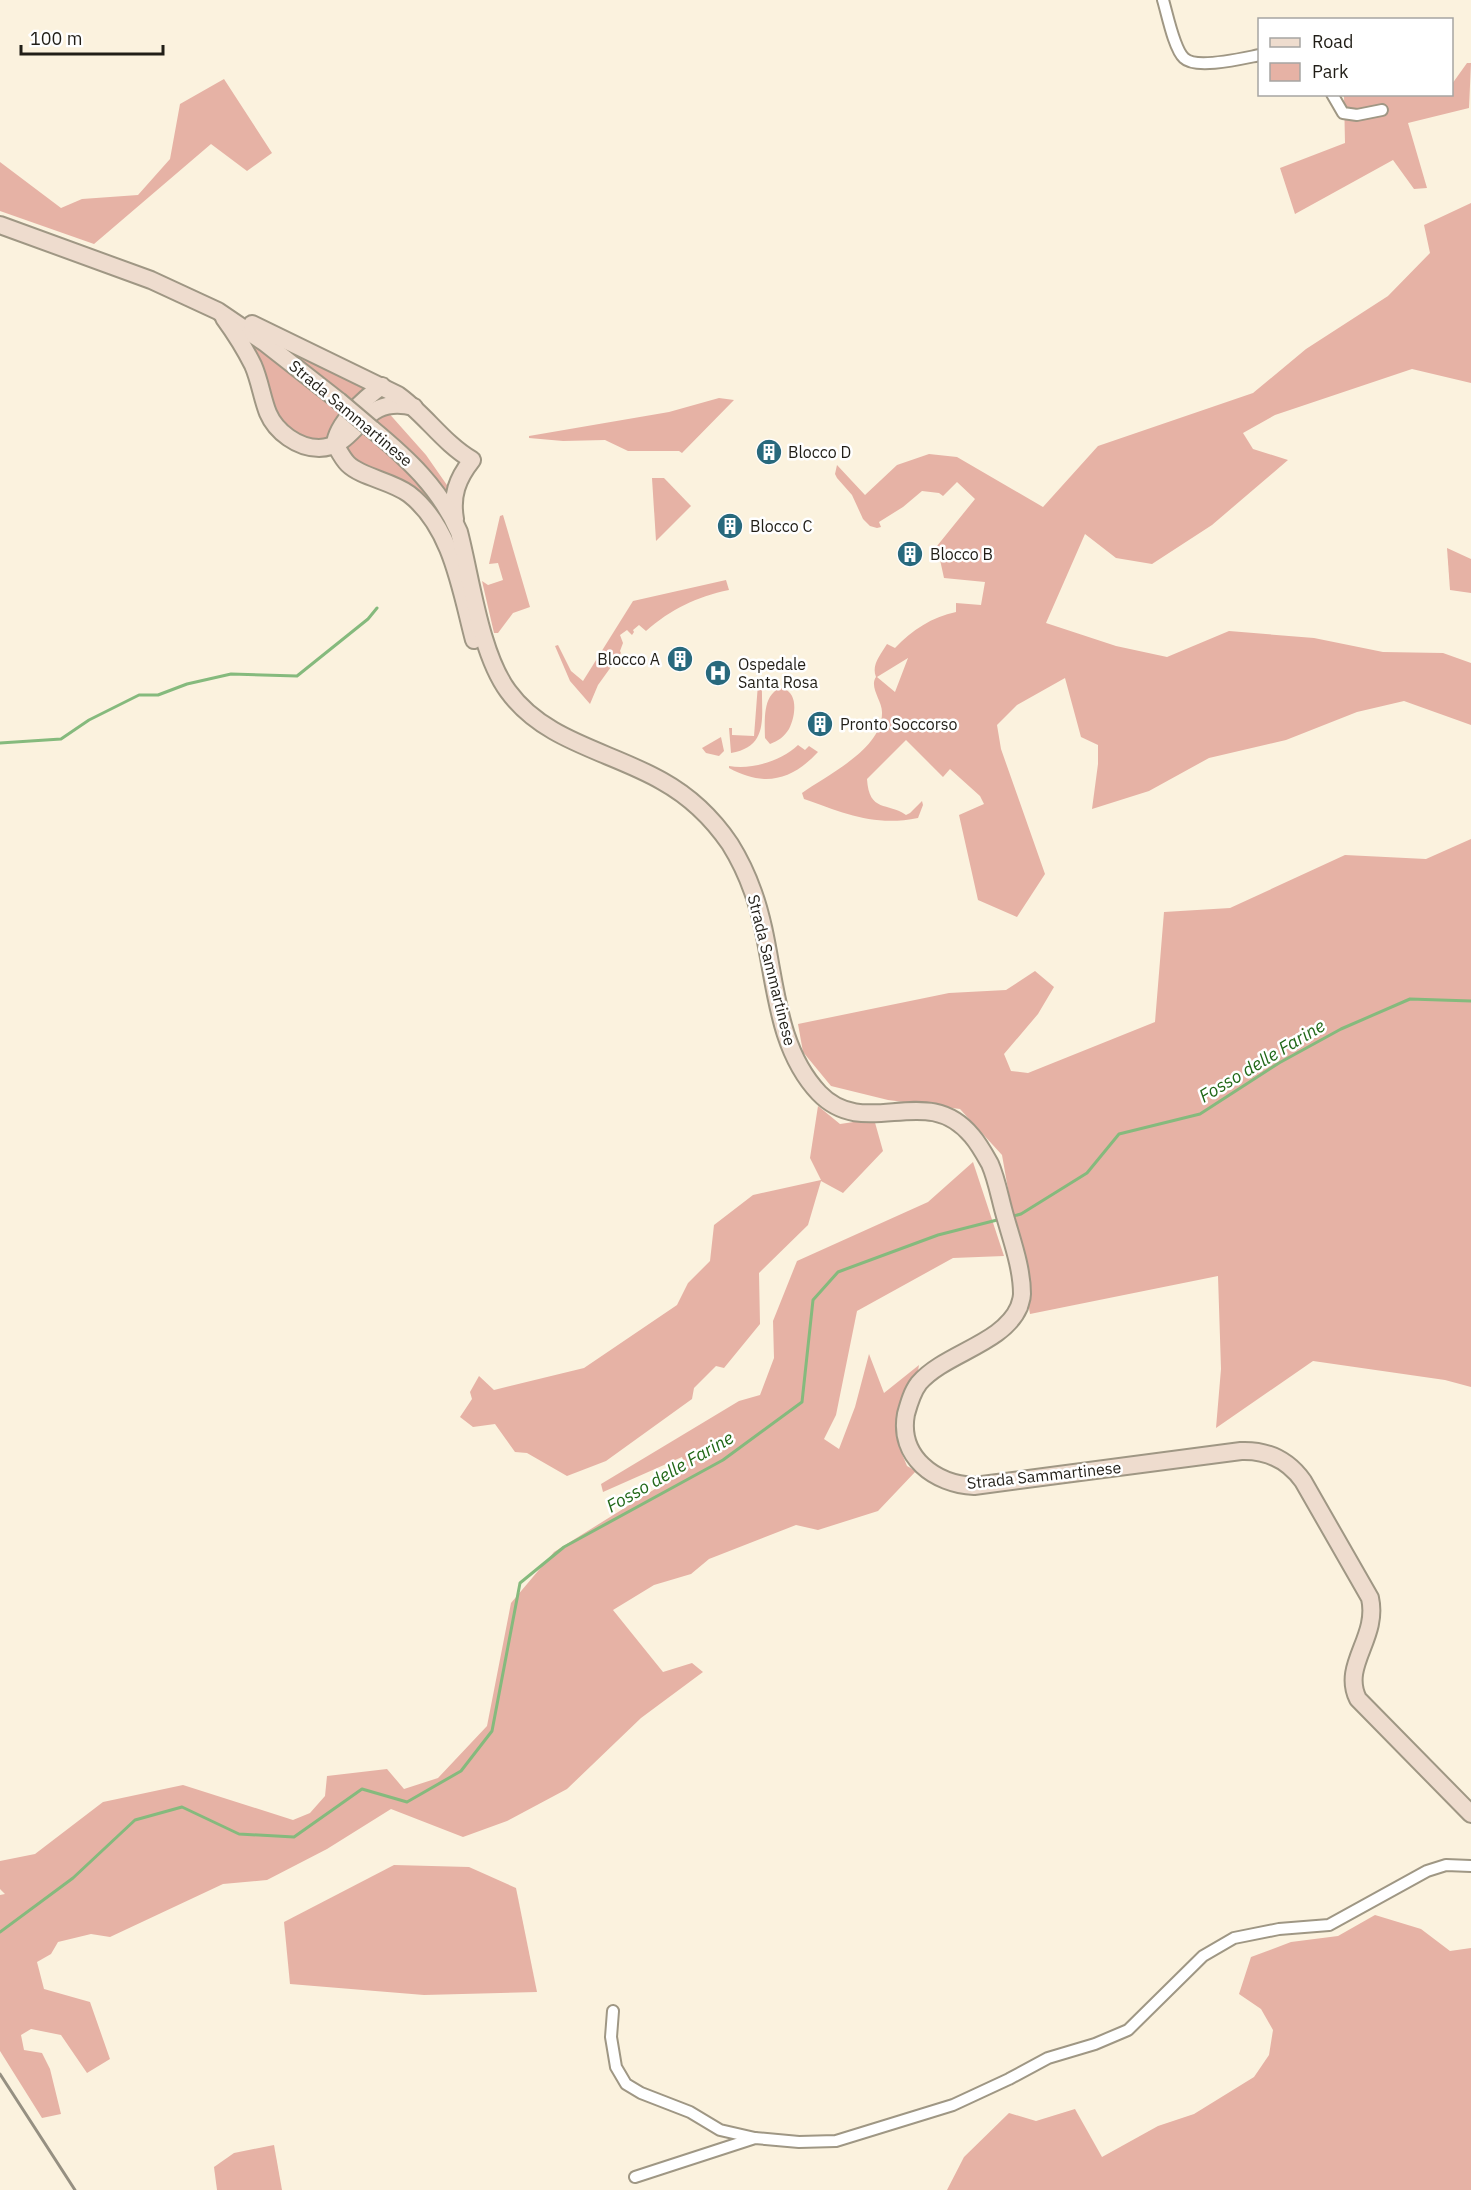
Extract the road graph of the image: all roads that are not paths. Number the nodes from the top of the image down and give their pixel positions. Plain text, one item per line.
1 (1163, 0) edge
2 (1258, 55) edge
3 (1333, 96) edge
4 (1382, 110) dead end
5 (0, 225) edge
6 (218, 311) junction
7 (382, 386) junction
8 (414, 408) junction
9 (365, 425) junction
10 (335, 444) junction
11 (459, 532) junction
12 (507, 689) junction
13 (1471, 1814) edge
14 (1471, 1866) edge
15 (613, 2011) dead end
16 (755, 2139) junction
17 (635, 2177) dead end

1 - 2 street
3 - 4 street
5 - 6 main road, Strada Sammartinese
6 - 7 main road
6 - 9 main road, Strada Sammartinese, bridge
6 - 10 main road
7 - 8 main road
7 - 9 main road
7 - 10 main road
8 - 9 main road
8 - 11 main road
9 - 10 main road
9 - 11 main road, Strada Sammartinese
10 - 12 main road
11 - 12 main road, Strada Sammartinese
12 - 13 main road, Strada Sammartinese
14 - 16 street
15 - 16 street
16 - 17 street

